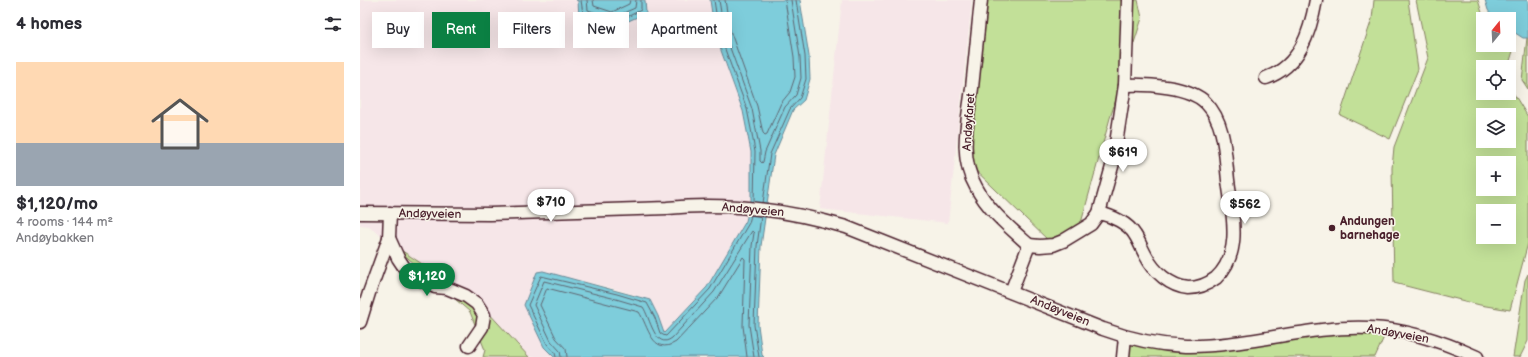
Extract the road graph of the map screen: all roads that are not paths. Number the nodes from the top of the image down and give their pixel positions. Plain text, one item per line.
1 (981, 0) edge
2 (1128, 0) edge
3 (1316, 0) edge
4 (1266, 78) dead end
5 (1125, 85) junction
6 (360, 213) edge
7 (390, 213) junction
8 (1099, 213) junction
9 (389, 238) junction
10 (1029, 245) junction
11 (1011, 292) junction
12 (360, 322) edge
13 (1125, 337) junction
14 (469, 346) dead end
15 (1122, 357) edge
16 (1477, 357) edge

1 - 10 street, Andøyfaret
2 - 5 street
3 - 4 street
5 - 8 street
5 - 8 street
6 - 7 street, Andøyveien
7 - 9 street
7 - 11 street, Andøyveien
8 - 10 street
9 - 12 street
9 - 14 street
10 - 11 street
11 - 13 street, Andøyveien
13 - 15 street
13 - 16 street, Andøyveien

